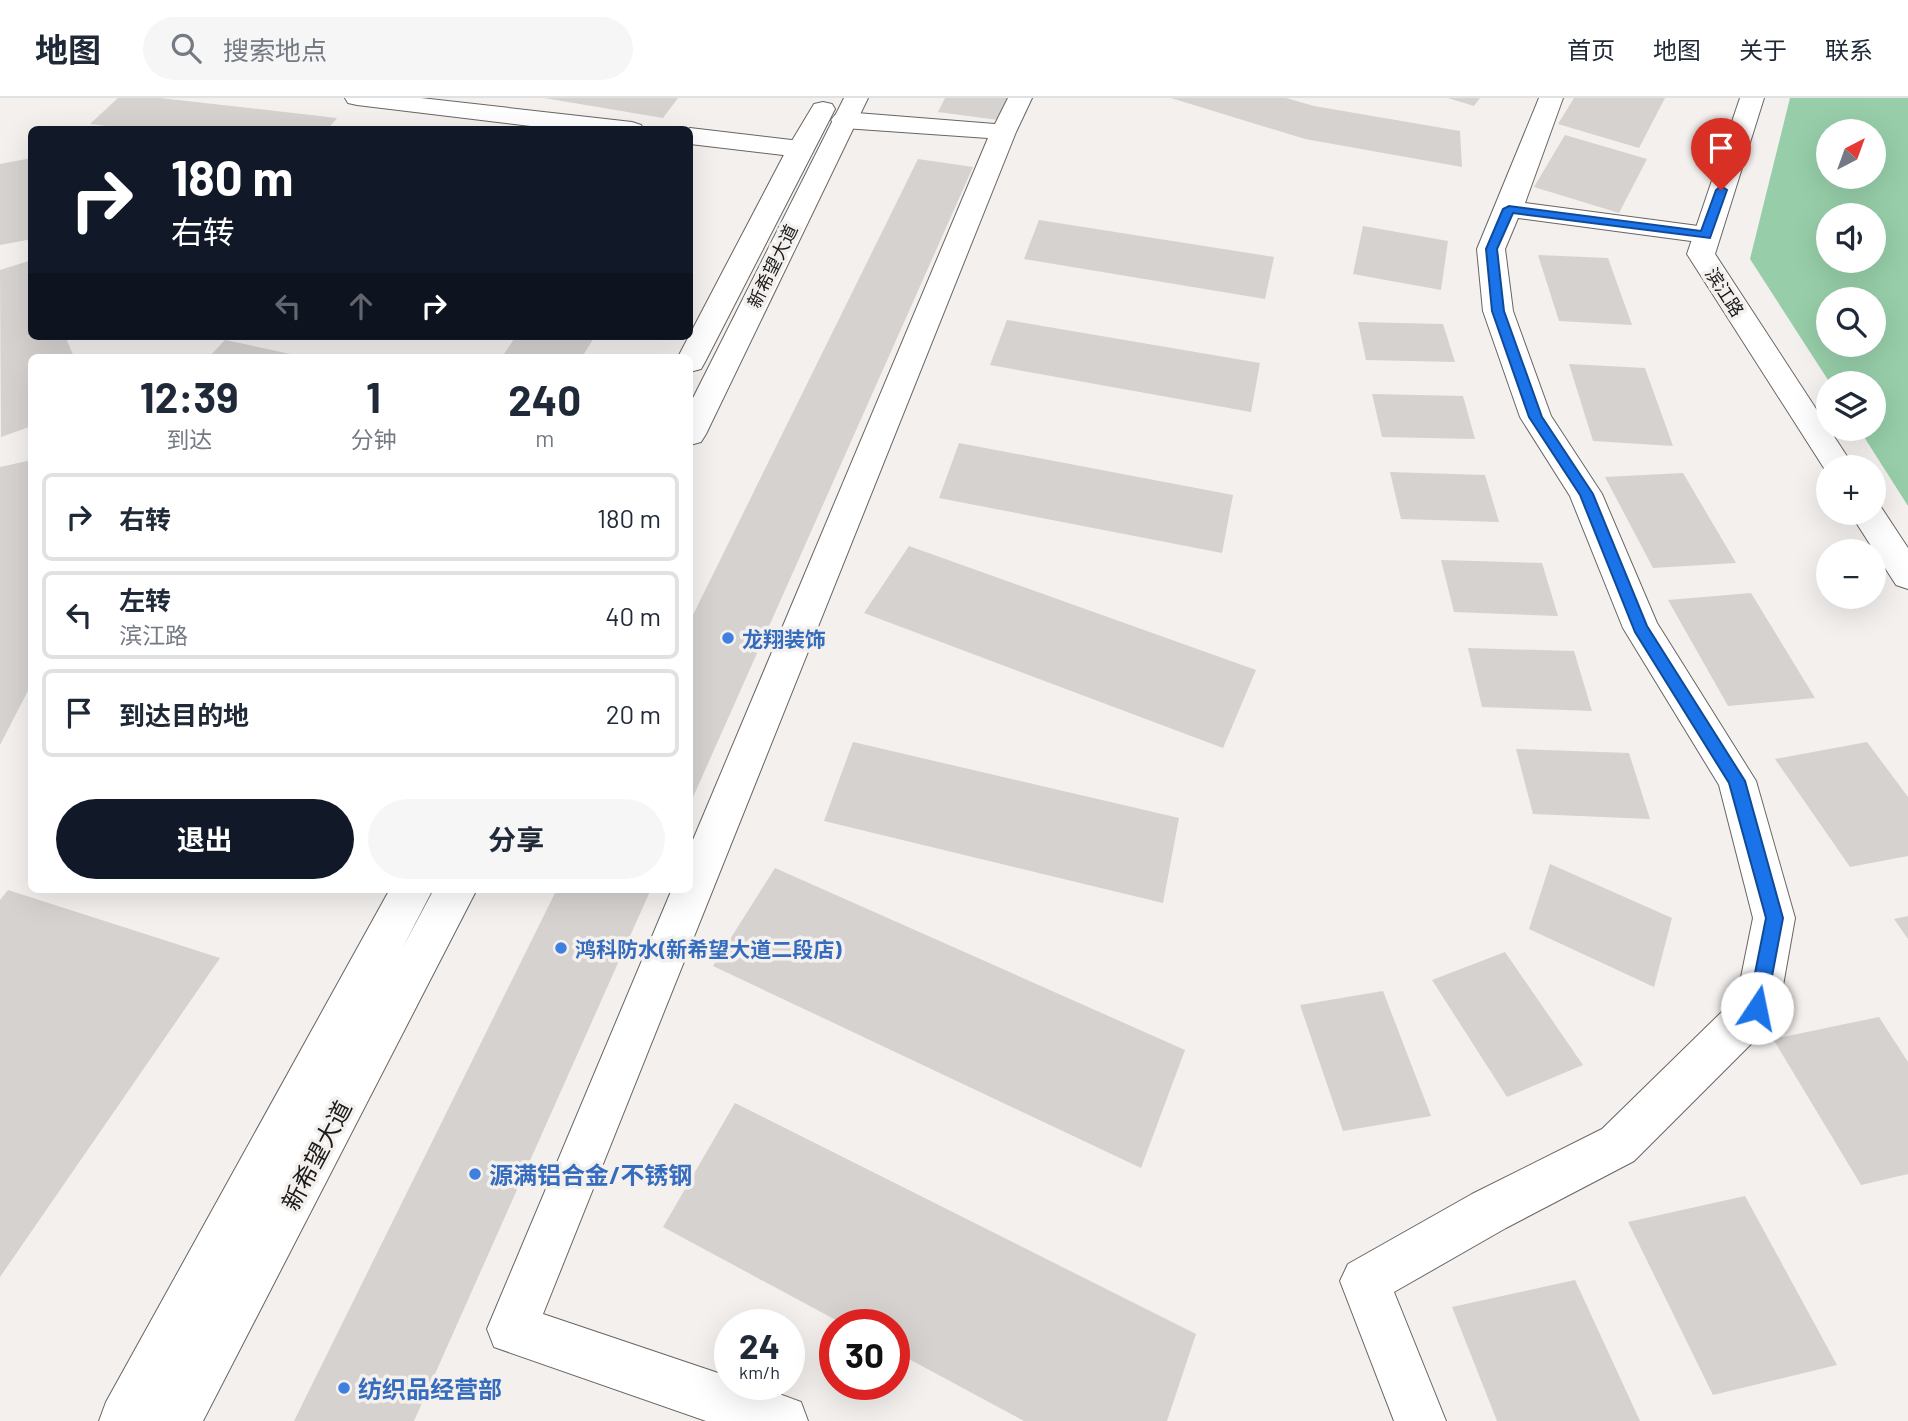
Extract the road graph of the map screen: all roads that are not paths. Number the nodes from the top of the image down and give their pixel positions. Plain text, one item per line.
1 (357, 98) edge
2 (1551, 98) edge
3 (1752, 98) edge
4 (843, 105) edge
5 (1012, 115) edge
6 (598, 126) edge
7 (693, 136) edge
8 (800, 149) junction
9 (1509, 209) junction
10 (1706, 235) junction
11 (693, 356) edge
12 (693, 428) edge
13 (1830, 455) edge
14 (1875, 525) edge
15 (1908, 576) edge
16 (693, 890) edge
17 (410, 893) edge
18 (454, 893) edge
19 (692, 893) edge
20 (125, 1421) edge
21 (175, 1421) edge
22 (782, 1421) edge
23 (1420, 1421) edge

1 - 6 street
2 - 9 street
3 - 10 street, 滨江路
4 - 5 street
4 - 8 street
4 - 12 street, 新希望大道
5 - 16 street
7 - 8 street
8 - 11 street
9 - 10 street
9 - 23 street
10 - 13 street, 滨江路
14 - 15 street
17 - 20 street
18 - 21 street, 新希望大道
19 - 22 street

